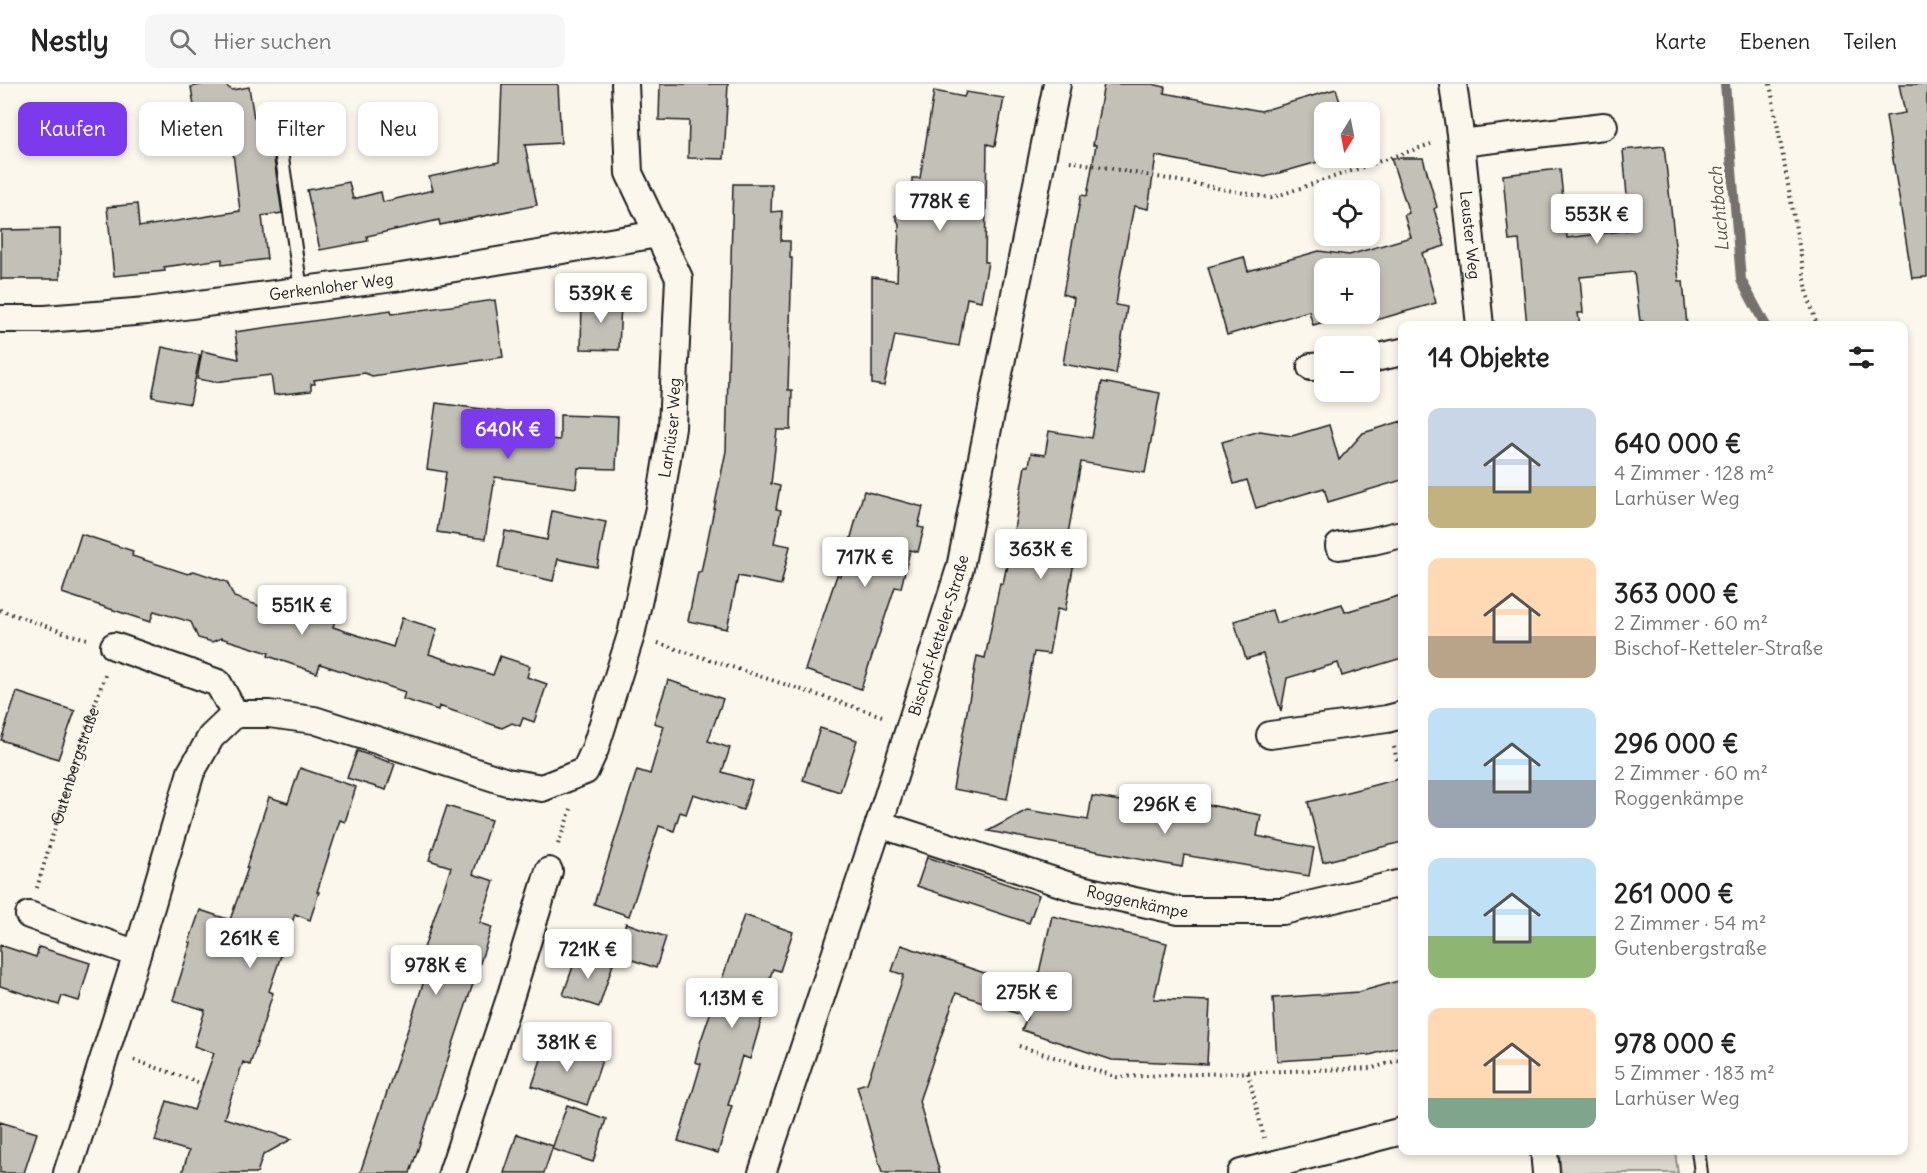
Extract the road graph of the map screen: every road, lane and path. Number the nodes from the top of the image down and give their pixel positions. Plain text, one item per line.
1 (625, 84) edge
2 (1057, 84) edge
3 (1453, 84) edge
4 (1770, 84) edge
5 (1604, 126) dead end
6 (1461, 138) junction
7 (1044, 156) junction
8 (282, 158) dead end
9 (658, 234) junction
10 (301, 290) junction
11 (0, 319) edge
12 (1479, 321) edge
13 (1816, 321) edge
14 (1398, 353) edge
15 (1380, 357) edge
16 (1398, 535) edge
17 (1339, 546) dead end
18 (0, 610) edge
19 (631, 635) junction
20 (114, 646) junction
21 (235, 714) junction
22 (1398, 716) edge
23 (911, 726) junction
24 (1270, 735) dead end
25 (585, 771) junction
26 (879, 824) junction
27 (549, 871) joint
28 (1398, 884) edge
29 (28, 915) joint
30 (137, 954) junction
31 (1020, 1046) dead end
32 (106, 1051) junction
33 (1398, 1060) edge
34 (1248, 1073) junction
35 (204, 1084) dead end
36 (1398, 1132) edge
37 (1545, 1155) edge
38 (1699, 1155) edge
39 (1271, 1165) junction
40 (67, 1173) edge
41 (452, 1173) edge
42 (762, 1173) edge
43 (1241, 1173) edge
44 (1546, 1173) edge
45 (1701, 1173) edge

1 - 9 street, Larhüser Weg
2 - 7 street, Bischof-Ketteler-Straße
3 - 6 street, Leuster Weg
4 - 13 path
5 - 6 street
6 - 7 path
6 - 12 street, Leuster Weg
7 - 23 street, Bischof-Ketteler-Straße
8 - 10 lane
9 - 10 street, Gerkenloher Weg
9 - 19 street, Larhüser Weg
10 - 11 street, Gerkenloher Weg
14 - 15 street
16 - 17 street
18 - 20 path
19 - 23 path
19 - 25 street, Larhüser Weg
20 - 21 street
20 - 29 path, Gutenbergstraße
21 - 25 street
21 - 30 street
22 - 24 street
23 - 26 street, Bischof-Ketteler-Straße
25 - 27 path
26 - 28 street, Roggenkämpe
26 - 42 street, Bischof-Ketteler-Straße
27 - 41 street
29 - 30 street
30 - 32 street
31 - 34 path
32 - 35 path
32 - 40 street
33 - 34 path
34 - 39 path
36 - 39 street
37 - 44 street
38 - 45 lane
39 - 43 street

